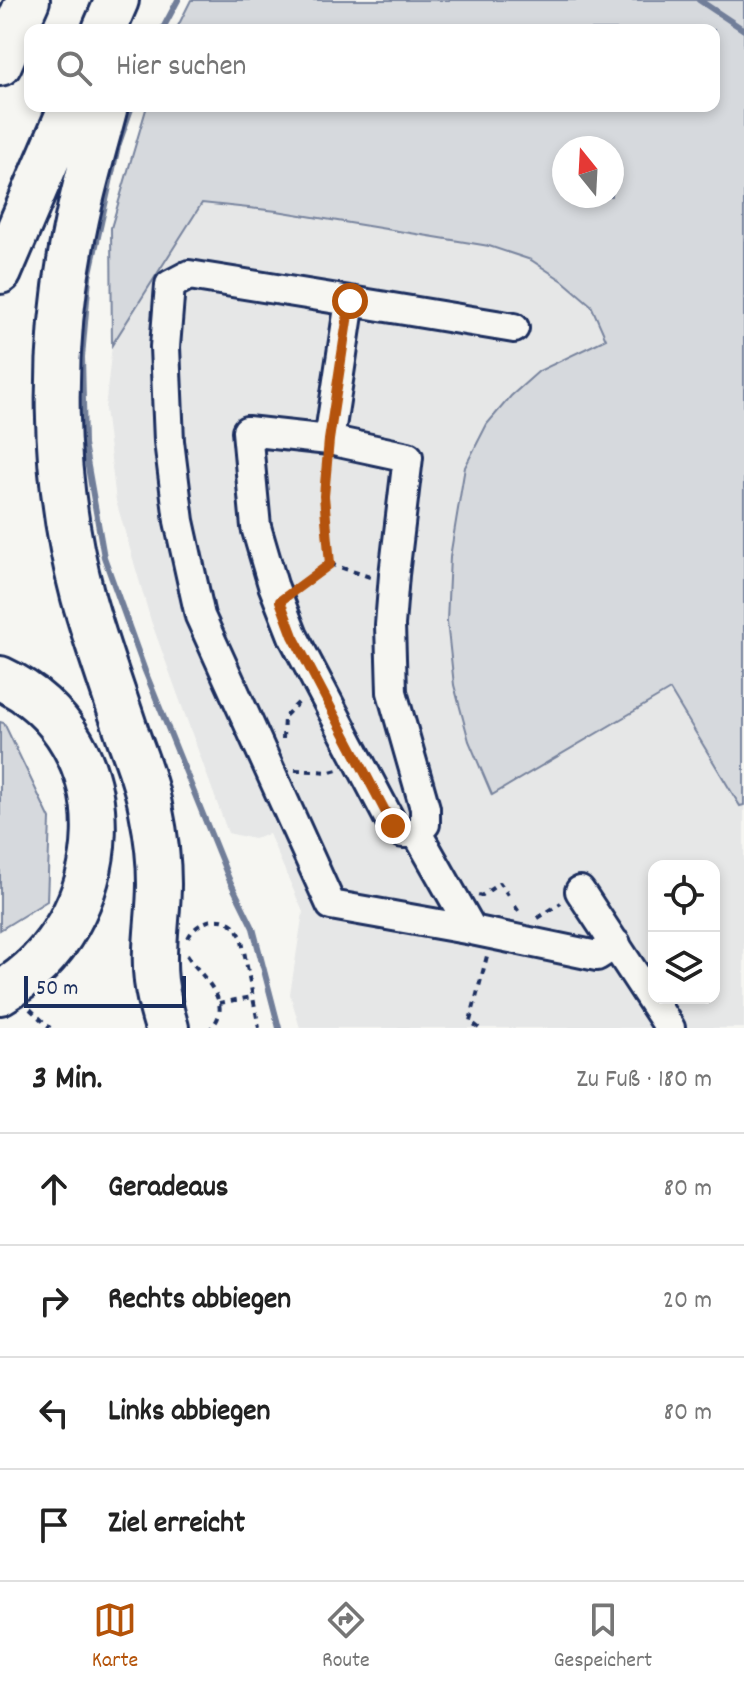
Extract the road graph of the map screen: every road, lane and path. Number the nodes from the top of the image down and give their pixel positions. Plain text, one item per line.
1 (28, 0) edge
2 (117, 0) edge
3 (139, 0) edge
4 (107, 24) edge
5 (131, 24) edge
6 (0, 64) edge
7 (68, 112) edge
8 (104, 112) edge
9 (0, 272) edge
10 (350, 301) junction
11 (514, 328) dead end
12 (329, 440) junction
13 (330, 564) junction
14 (393, 585) junction
15 (280, 601) junction
16 (0, 678) edge
17 (321, 688) junction
18 (282, 746) dead end
19 (359, 760) junction
20 (286, 770) dead end
21 (417, 833) junction
22 (580, 891) joint
23 (508, 895) dead end
24 (481, 896) dead end
25 (515, 906) dead end
26 (510, 914) dead end
27 (536, 919) dead end
28 (472, 930) junction
29 (187, 942) dead end
30 (616, 944) junction
31 (187, 955) dead end
32 (487, 956) dead end
33 (253, 997) junction
34 (15, 1001) edge
35 (219, 1003) junction
36 (50, 1028) edge
37 (167, 1028) edge
38 (211, 1028) edge
39 (259, 1028) edge
40 (479, 1028) edge
41 (670, 1028) edge

1 - 6 highway
2 - 4 highway
3 - 5 highway
7 - 9 highway
8 - 37 highway
10 - 11 street
10 - 12 street
10 - 28 street
12 - 13 path
12 - 14 street
12 - 15 street
13 - 14 path
13 - 15 path
14 - 21 street
15 - 17 street
16 - 34 highway
17 - 18 path
17 - 19 street
19 - 20 path
19 - 21 street
21 - 28 street
22 - 27 path
22 - 30 street
23 - 24 path
25 - 26 path
28 - 30 street
29 - 33 path
30 - 41 street
31 - 35 path
32 - 40 path
33 - 35 path
33 - 39 path
34 - 36 path
35 - 38 path

